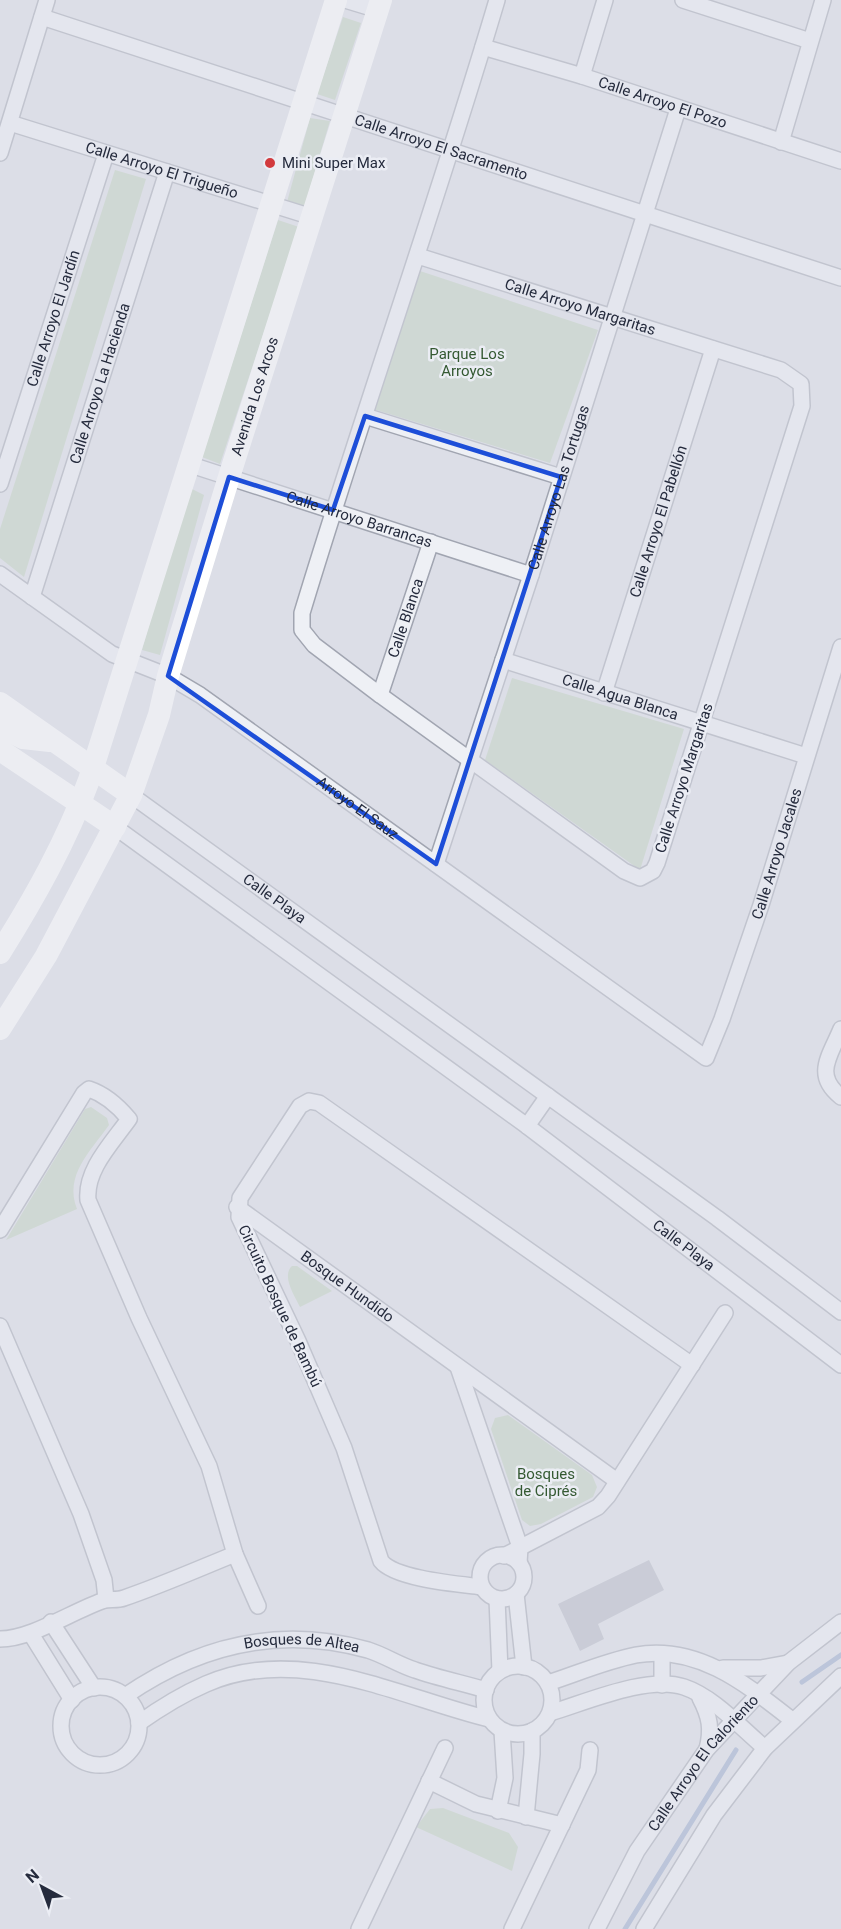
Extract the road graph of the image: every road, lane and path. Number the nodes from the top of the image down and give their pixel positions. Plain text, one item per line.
1 (47, 0) edge
2 (336, 0) edge
3 (345, 0) edge
4 (497, 0) edge
5 (605, 0) edge
6 (683, 0) edge
7 (823, 0) edge
8 (379, 5) edge
9 (42, 17) junction
10 (810, 41) junction
11 (483, 47) junction
12 (582, 76) junction
13 (303, 104) junction
14 (678, 109) junction
15 (344, 116) junction
16 (10, 123) junction
17 (781, 142) junction
18 (451, 150) junction
19 (0, 153) edge
20 (106, 154) junction
21 (841, 161) edge
22 (166, 172) junction
23 (271, 204) junction
24 (645, 215) junction
25 (312, 217) junction
26 (418, 255) junction
27 (841, 278) edge
28 (613, 318) junction
29 (713, 349) junction
30 (366, 416) junction
31 (188, 464) junction
32 (230, 477) junction
33 (561, 477) junction
34 (0, 484) edge
35 (333, 510) junction
36 (431, 542) junction
37 (0, 574) edge
38 (531, 575) junction
39 (32, 597) junction
40 (841, 647) edge
41 (126, 660) junction
42 (503, 660) junction
43 (168, 676) junction
44 (604, 693) junction
45 (380, 695) junction
46 (0, 704) edge
47 (702, 723) junction
48 (0, 727) edge
49 (52, 741) junction
50 (0, 750) edge
51 (806, 756) junction
52 (471, 758) junction
53 (93, 767) junction
54 (131, 795) junction
55 (80, 805) junction
56 (115, 827) junction
57 (436, 864) junction
58 (0, 953) edge
59 (0, 1029) edge
60 (841, 1029) edge
61 (706, 1058) joint
62 (548, 1095) junction
63 (841, 1097) edge
64 (527, 1126) junction
65 (237, 1207) junction
66 (0, 1230) edge
67 (841, 1312) edge
68 (725, 1313) dead end
69 (0, 1326) edge
70 (692, 1365) junction
71 (841, 1365) edge
72 (458, 1367) junction
73 (617, 1481) junction
74 (520, 1547) junction
75 (235, 1554) junction
76 (504, 1556) junction
77 (519, 1563) junction
78 (481, 1571) junction
79 (454, 1583) junction
80 (482, 1587) junction
81 (516, 1594) junction
82 (106, 1599) junction
83 (497, 1599) junction
84 (258, 1606) dead end
85 (51, 1622) junction
86 (841, 1623) edge
87 (31, 1634) junction
88 (0, 1639) edge
89 (662, 1654) junction
90 (788, 1663) junction
91 (524, 1667) junction
92 (717, 1667) junction
93 (500, 1671) junction
94 (841, 1676) edge
95 (548, 1683) junction
96 (662, 1685) junction
97 (94, 1688) junction
98 (486, 1690) junction
99 (759, 1694) junction
100 (699, 1695) junction
101 (125, 1696) junction
102 (72, 1700) junction
103 (550, 1713) junction
104 (489, 1719) junction
105 (792, 1720) junction
106 (734, 1722) junction
107 (139, 1723) junction
108 (502, 1731) junction
109 (532, 1731) junction
110 (445, 1748) dead end
111 (765, 1748) junction
112 (707, 1749) junction
113 (590, 1750) dead end
114 (429, 1781) junction
115 (498, 1811) junction
116 (526, 1817) junction
117 (562, 1825) junction
118 (359, 1929) edge
119 (512, 1929) edge
120 (597, 1929) edge
121 (644, 1929) edge

1 - 9 street
2 - 13 street
3 - 8 street
4 - 11 street, Calle Arroyo Margaritas
5 - 12 street
6 - 10 street
7 - 10 street
8 - 15 street, Avenida Los Arcos
9 - 13 street, Calle Arroyo El Sacramento
9 - 16 street
10 - 17 street
11 - 12 street, Calle Arroyo El Pozo
11 - 18 street, Calle Arroyo Margaritas
12 - 14 street, Calle Arroyo El Pozo
13 - 15 street, Calle Arroyo El Sacramento
13 - 23 street
14 - 17 street, Calle Arroyo El Pozo
14 - 24 street, Calle Arroyo Las Tortugas
15 - 18 street, Calle Arroyo El Sacramento
15 - 25 street, Avenida Los Arcos
16 - 19 street
16 - 20 street, Calle Arroyo El Trigueño
17 - 21 street, Calle Arroyo El Pozo
18 - 24 street, Calle Arroyo El Sacramento
18 - 26 street, Calle Arroyo Margaritas
20 - 22 street, Calle Arroyo El Trigueño
20 - 34 street, Calle Arroyo El Jardín
22 - 23 street, Calle Arroyo El Trigueño
22 - 39 street, Calle Arroyo La Hacienda
23 - 25 street, Calle Arroyo El Trigueño
23 - 31 street
24 - 27 street, Calle Arroyo El Sacramento
24 - 28 street, Calle Arroyo Las Tortugas
25 - 32 street, Avenida Los Arcos
26 - 28 street, Calle Arroyo Margaritas
26 - 30 street, Calle Arroyo Margaritas
28 - 29 street, Calle Arroyo Margaritas
28 - 33 street, Calle Arroyo Las Tortugas
29 - 44 street, Calle Arroyo El Pabellón
29 - 47 street, Calle Arroyo Margaritas
30 - 33 street
30 - 35 street, Calle Arroyo Margaritas
31 - 32 street, Calle Arroyo Barrancas
31 - 41 street
32 - 35 street, Calle Arroyo Barrancas
32 - 43 street, Avenida Los Arcos
33 - 38 street, Calle Arroyo Las Tortugas
35 - 36 street, Calle Arroyo Barrancas
35 - 45 street, Calle Arroyo Margaritas
36 - 38 street, Calle Arroyo Barrancas
36 - 45 street, Calle Blanca
37 - 39 street, Arroyo El Sauz
38 - 42 street, Calle Arroyo Las Tortugas
39 - 41 street, Arroyo El Sauz
40 - 51 street, Calle Arroyo Jacales
41 - 43 street, Arroyo El Sauz
41 - 53 street
42 - 44 street, Calle Agua Blanca
42 - 52 street, Calle Arroyo Las Tortugas
43 - 54 street, Avenida Los Arcos
43 - 57 street, Arroyo El Sauz
44 - 47 street, Calle Agua Blanca
45 - 52 street, Calle Arroyo Margaritas
46 - 49 street, Calle Playa
47 - 51 street, Calle Agua Blanca
47 - 52 street, Calle Arroyo Margaritas
48 - 49 street
49 - 53 street, Calle Playa
50 - 55 street, Calle Playa
51 - 61 street, Calle Arroyo Jacales
52 - 57 street, Calle Arroyo Las Tortugas
53 - 54 street, Calle Playa
53 - 55 street
54 - 56 street, Avenida Los Arcos
54 - 62 street, Calle Playa
55 - 56 street, Calle Playa
55 - 58 street
56 - 59 street, Avenida Los Arcos
56 - 64 street, Calle Playa
57 - 61 street, Arroyo El Sauz
60 - 63 street
62 - 64 street
62 - 67 street, Calle Playa
64 - 71 street, Calle Playa
65 - 70 street, Circuito Bosque de Bambú
65 - 72 street, Bosque Hundido
65 - 79 street, Circuito Bosque de Bambú
66 - 75 street
68 - 70 street
69 - 82 street
70 - 73 street
72 - 73 street, Bosque Hundido
72 - 74 street
73 - 74 street
74 - 76 street
74 - 77 street
75 - 82 street
75 - 84 street
76 - 77 street
76 - 78 street
77 - 81 street
78 - 79 street
78 - 80 street
79 - 80 street, Circuito Bosque de Bambú
80 - 83 street
81 - 83 street
81 - 91 street
82 - 85 street
83 - 93 street
85 - 87 street
85 - 97 street
86 - 90 street, Calle Arroyo El Caloriento
87 - 88 street
87 - 102 street
89 - 92 street
89 - 95 street
89 - 96 street
90 - 92 street
90 - 99 street, Calle Arroyo El Caloriento
91 - 93 street
91 - 95 street
92 - 99 street
93 - 98 street
94 - 105 street
95 - 103 street
96 - 100 street
96 - 103 street
97 - 101 street
97 - 102 street
98 - 101 street, Bosques de Altea
98 - 104 street
99 - 105 street
99 - 106 street, Calle Arroyo El Caloriento
100 - 106 street
100 - 112 street
101 - 107 street
102 - 107 street
103 - 109 street
104 - 107 street, Bosques de Altea
104 - 108 street
105 - 111 street
106 - 111 street
106 - 112 street, Calle Arroyo El Caloriento
108 - 109 street
108 - 115 street
109 - 116 street
110 - 114 street
111 - 121 street
112 - 120 street, Calle Arroyo El Caloriento
113 - 117 street
114 - 115 street
114 - 118 street
115 - 116 street
116 - 117 street
117 - 119 street

